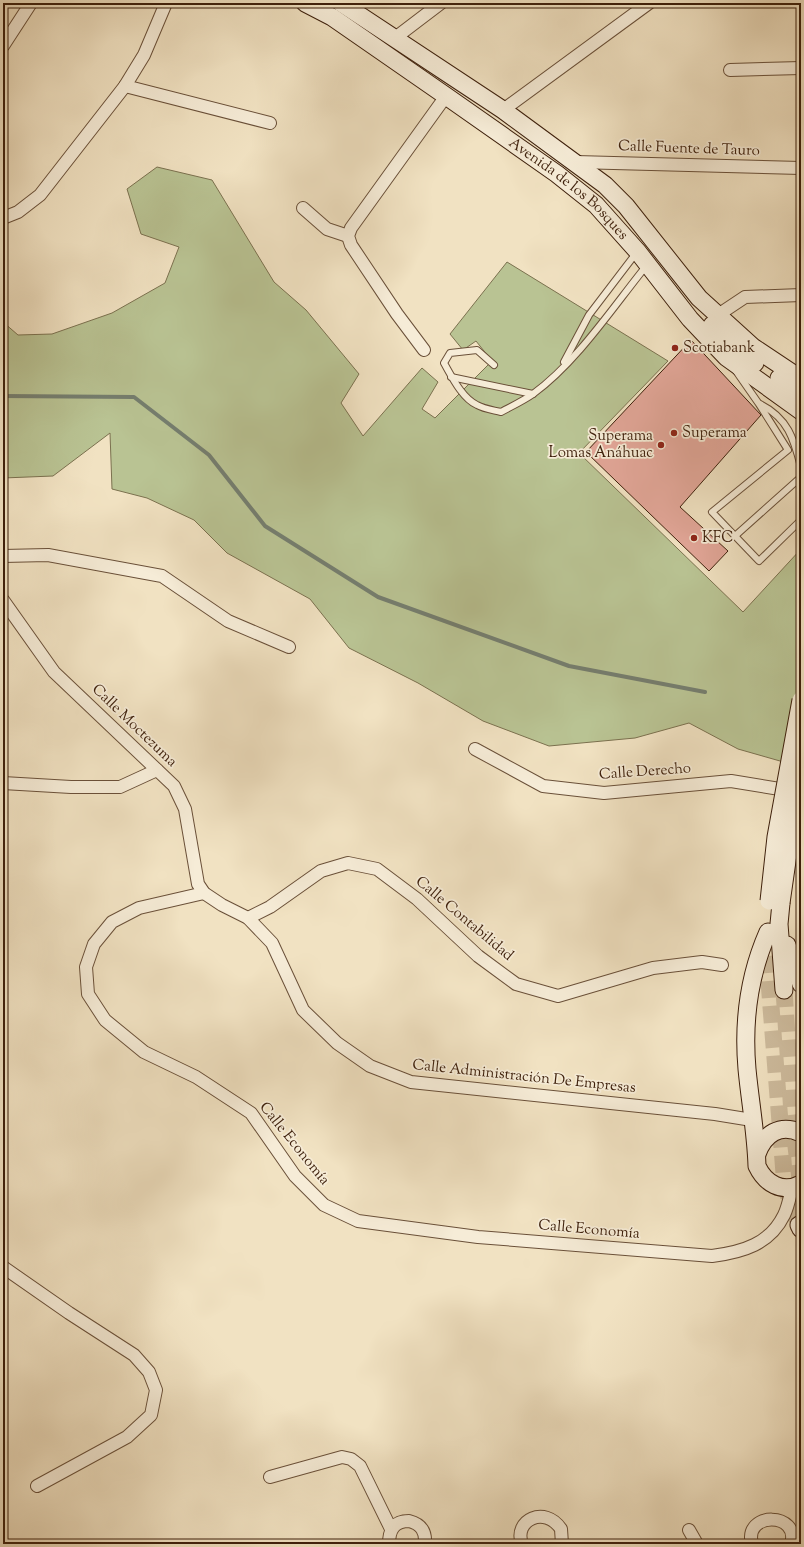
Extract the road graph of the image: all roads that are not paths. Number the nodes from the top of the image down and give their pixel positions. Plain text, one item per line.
1 (31, 3) edge
2 (166, 3) edge
3 (305, 3) edge
4 (341, 3) edge
5 (441, 3) edge
6 (649, 3) edge
7 (395, 38) junction
8 (3, 46) edge
9 (801, 68) edge
10 (730, 70) dead end
11 (125, 86) junction
12 (446, 96) junction
13 (503, 110) junction
14 (270, 123) dead end
15 (576, 162) junction
16 (801, 168) edge
17 (302, 208) dead end
18 (3, 218) edge
19 (348, 236) junction
20 (643, 258) junction
21 (801, 295) edge
22 (699, 298) junction
23 (718, 315) junction
24 (424, 350) dead end
25 (726, 356) junction
26 (494, 365) dead end
27 (559, 371) junction
28 (451, 377) junction
29 (801, 379) edge
30 (801, 392) edge
31 (533, 394) junction
32 (759, 404) junction
33 (801, 411) edge
34 (788, 450) junction
35 (799, 450) edge
36 (801, 467) edge
37 (801, 477) edge
38 (801, 520) edge
39 (735, 536) junction
40 (3, 556) edge
41 (3, 600) edge
42 (289, 646) dead end
43 (801, 700) edge
44 (475, 749) dead end
45 (801, 763) edge
46 (157, 770) junction
47 (3, 783) edge
48 (801, 793) edge
49 (204, 893) junction
50 (775, 902) junction
51 (248, 918) junction
52 (773, 928) junction
53 (767, 956) tunnel mouth
54 (722, 965) dead end
55 (801, 984) tunnel mouth
56 (784, 990) tunnel mouth
57 (752, 1120) junction
58 (794, 1129) edge
59 (757, 1154) junction
60 (799, 1185) edge
61 (3, 1267) edge
62 (270, 1477) dead end
63 (37, 1486) dead end
64 (391, 1529) junction
65 (689, 1530) dead end
66 (389, 1544) edge
67 (424, 1544) edge
68 (522, 1544) edge
69 (562, 1544) edge
70 (697, 1544) edge
71 (752, 1544) edge
72 (791, 1544) edge

1 - 8 street
2 - 11 street
3 - 12 main road, Avenida de los Bosques
4 - 7 main road, Avenida de los Bosques
5 - 7 street
6 - 13 street
7 - 13 main road, Avenida de los Bosques
9 - 10 street
11 - 14 street
11 - 18 street
12 - 19 street
12 - 20 main road, Avenida de los Bosques
13 - 15 main road, Avenida de los Bosques
15 - 16 street, Calle Fuente de Tauro
15 - 22 main road, Avenida de los Bosques
17 - 19 street
19 - 24 street
20 - 25 main road, Avenida de los Bosques
20 - 27 lane
20 - 27 lane
21 - 23 street
22 - 23 main road, Avenida de los Bosques
22 - 30 main road
23 - 29 main road, Avenida de los Bosques
25 - 32 lane
25 - 33 main road, Avenida de los Bosques
26 - 28 lane
27 - 31 lane
28 - 31 lane
28 - 31 lane
32 - 34 lane
32 - 35 lane
34 - 35 lane
34 - 39 lane
35 - 36 lane
37 - 39 lane
38 - 39 lane
40 - 42 street
41 - 46 street, Calle Moctezuma
43 - 50 main road, bridge
44 - 48 street, Calle Derecho
45 - 50 main road, bridge
46 - 47 street
46 - 49 street, Calle Moctezuma
49 - 51 street
49 - 60 street, Calle Economía
50 - 52 main road
51 - 54 street, Calle Contabilidad
51 - 57 street, Calle Administración De Empresas
52 - 53 main road
52 - 55 main road
52 - 56 main road
52 - 57 main road
57 - 58 main road
57 - 59 main road
58 - 59 main road
59 - 60 main road
61 - 63 street
62 - 64 street
64 - 66 street
64 - 67 street
65 - 70 street
68 - 69 street
71 - 72 street

